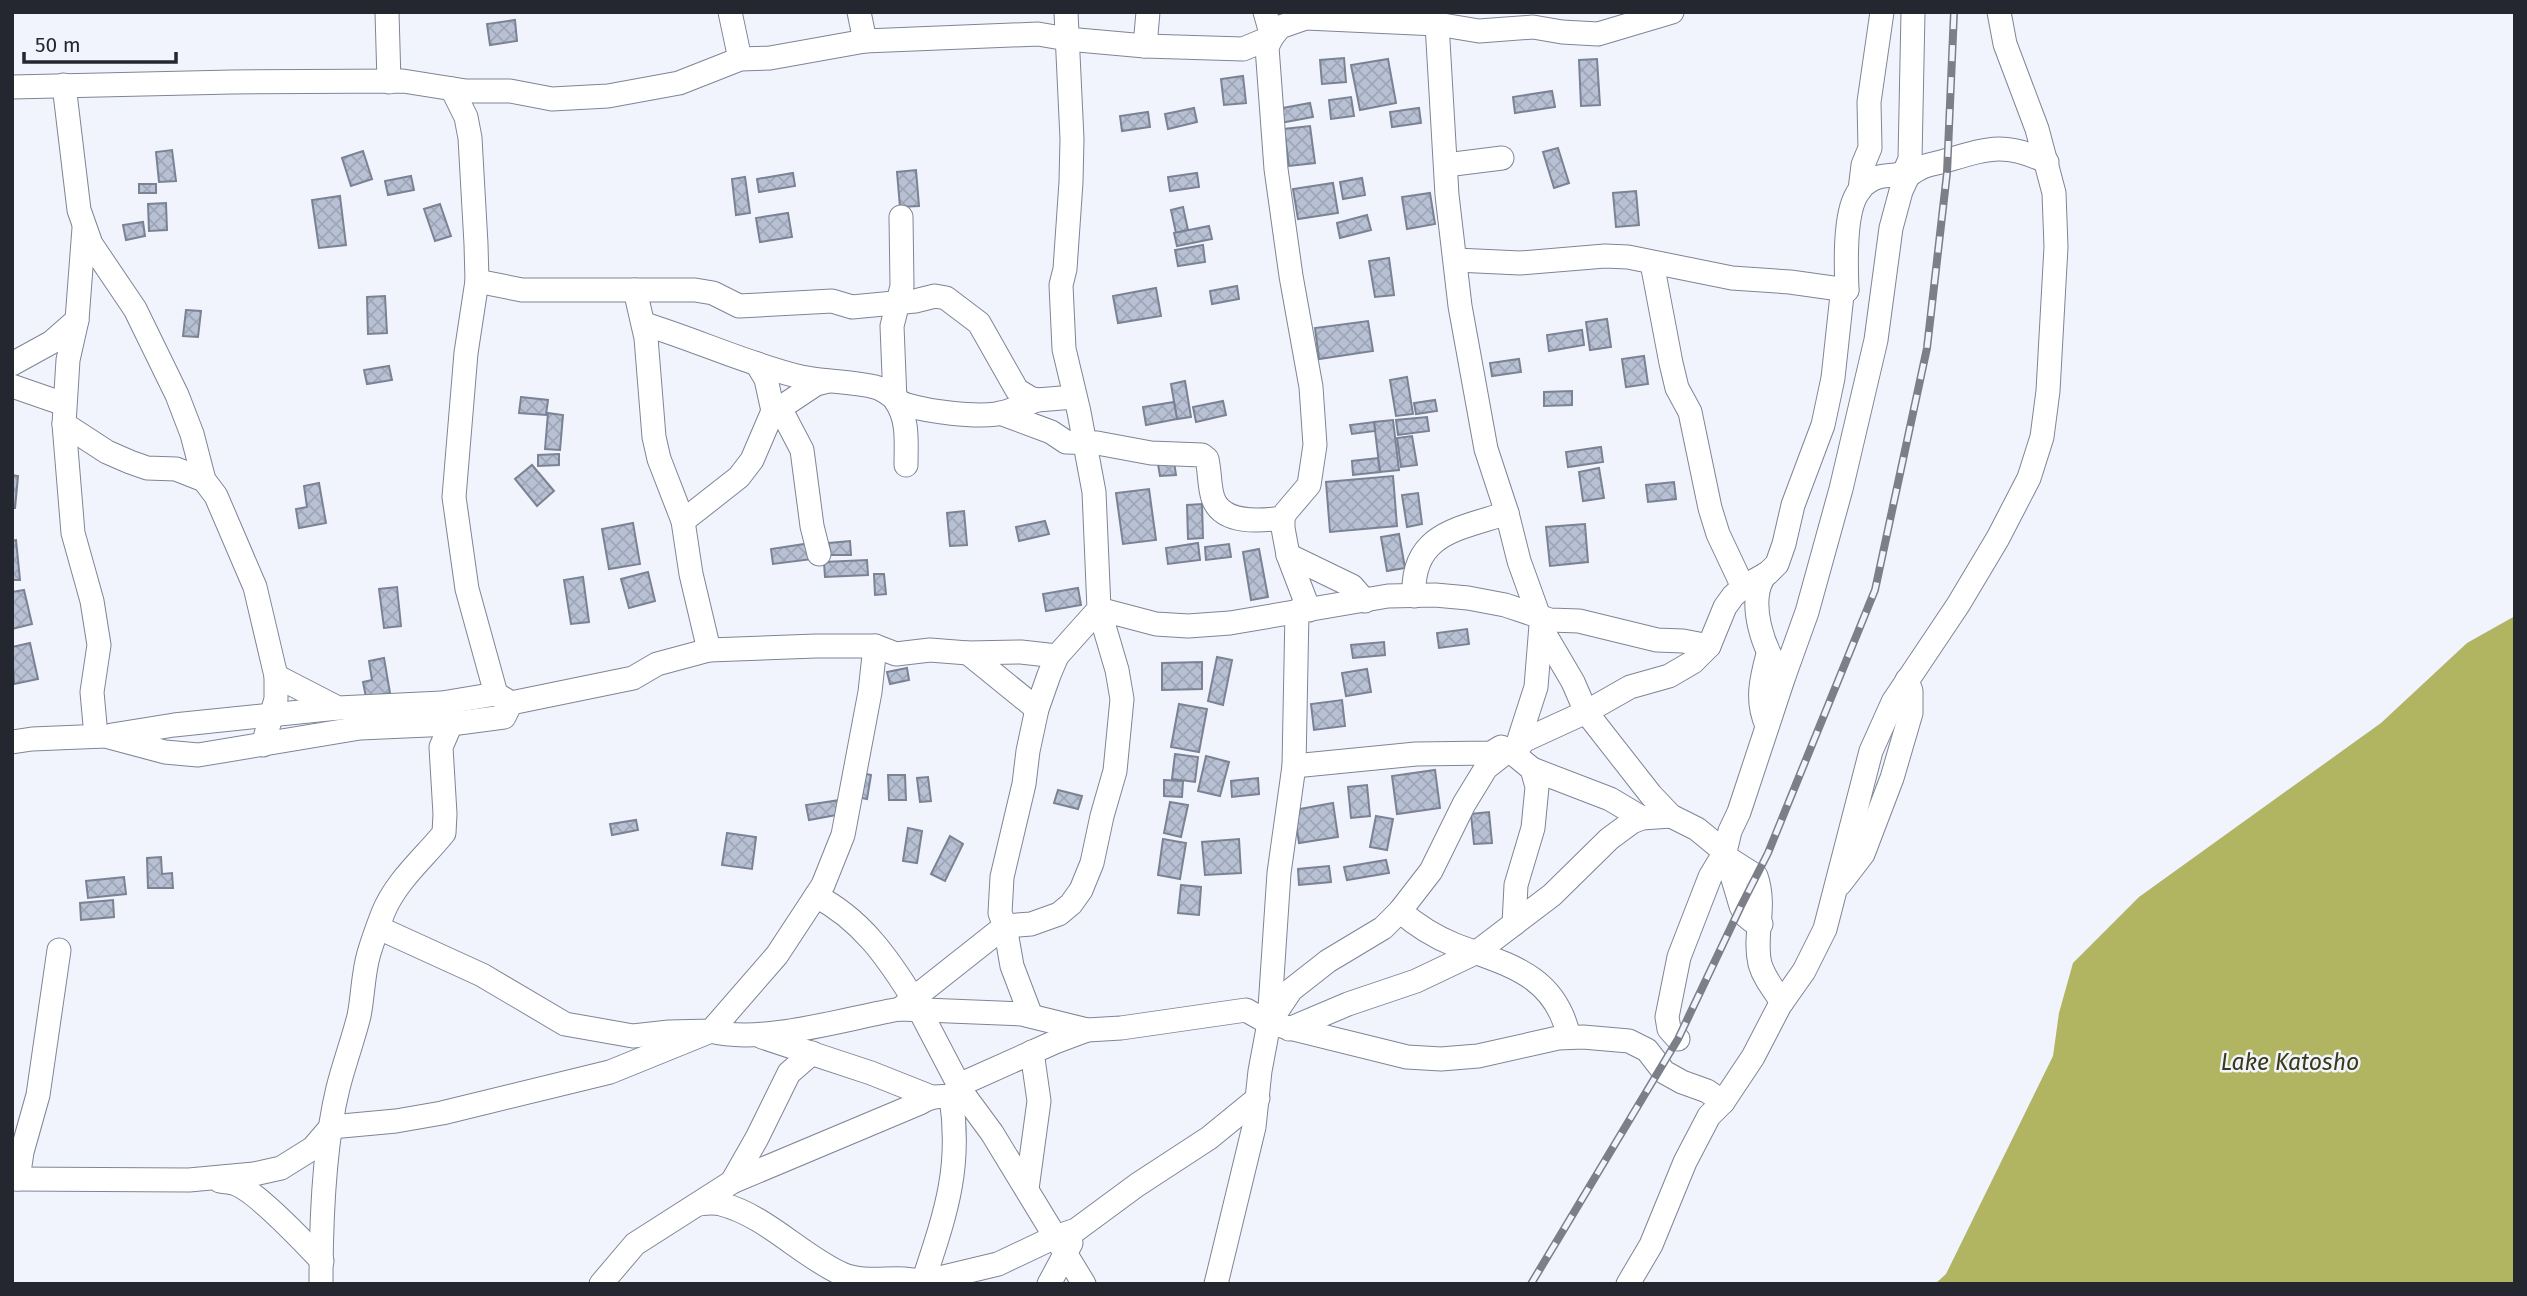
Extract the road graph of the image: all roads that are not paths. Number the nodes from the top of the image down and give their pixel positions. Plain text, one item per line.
1 (387, 12) edge
2 (730, 12) edge
3 (859, 12) edge
4 (1066, 12) edge
5 (1148, 12) edge
6 (1265, 12) edge
7 (1672, 12) edge
8 (1882, 12) edge
9 (1913, 12) edge
10 (1999, 12) edge
11 (1304, 15) edge
12 (1367, 16) edge
13 (1560, 22) edge
14 (1437, 24) junction
15 (1272, 37) junction
16 (1067, 39) junction
17 (865, 41) junction
18 (1144, 46) junction
19 (740, 59) junction
20 (388, 82) junction
21 (64, 85) junction
22 (12, 87) edge
23 (452, 89) junction
24 (1502, 158) dead end
25 (2047, 162) junction
26 (1446, 165) junction
27 (1906, 175) junction
28 (1860, 190) junction
29 (901, 218) dead end
30 (84, 225) junction
31 (1456, 260) junction
32 (1653, 263) junction
33 (477, 281) junction
34 (635, 290) junction
35 (1847, 290) junction
36 (897, 303) junction
37 (77, 320) junction
38 (644, 324) junction
39 (757, 364) junction
40 (12, 365) edge
41 (828, 381) junction
42 (12, 386) edge
43 (1074, 397) junction
44 (895, 400) junction
45 (1037, 400) junction
46 (776, 410) junction
47 (1000, 413) junction
48 (64, 414) junction
49 (1085, 444) junction
50 (906, 465) dead end
51 (204, 480) junction
52 (1507, 513) junction
53 (1283, 518) junction
54 (683, 521) junction
55 (819, 554) dead end
56 (1288, 555) junction
57 (1766, 574) junction
58 (1744, 587) junction
59 (1414, 596) junction
60 (1365, 601) junction
61 (1099, 609) junction
62 (1303, 610) junction
63 (1541, 618) junction
64 (875, 646) junction
65 (1709, 646) junction
66 (709, 650) junction
67 (968, 653) junction
68 (1768, 654) junction
69 (1057, 656) junction
70 (276, 676) junction
71 (1784, 676) junction
72 (504, 698) junction
73 (338, 708) junction
74 (1037, 709) junction
75 (1586, 712) junction
76 (271, 717) junction
77 (451, 724) junction
78 (1767, 726) junction
79 (101, 736) junction
80 (12, 742) edge
81 (263, 745) junction
82 (1513, 749) junction
83 (1294, 766) junction
84 (1532, 769) junction
85 (1671, 816) junction
86 (1642, 818) junction
87 (1725, 855) junction
88 (816, 896) junction
89 (1400, 911) junction
90 (1514, 924) junction
91 (1005, 926) junction
92 (379, 928) junction
93 (59, 950) dead end
94 (1477, 952) junction
95 (1782, 1002) junction
96 (911, 1006) junction
97 (1029, 1016) junction
98 (1279, 1026) junction
99 (1087, 1030) junction
100 (711, 1031) junction
101 (755, 1035) junction
102 (1569, 1037) junction
103 (1678, 1039) dead end
104 (1032, 1051) junction
105 (812, 1053) junction
106 (951, 1093) junction
107 (1258, 1098) junction
108 (1723, 1102) junction
109 (331, 1127) junction
110 (207, 1177) junction
111 (15, 1179) edge
112 (732, 1182) junction
113 (1027, 1189) junction
114 (699, 1204) junction
115 (1066, 1240) junction
116 (322, 1273) edge
117 (923, 1282) edge
118 (601, 1284) edge
119 (1049, 1284) edge
120 (1084, 1284) edge
121 (1216, 1284) edge
122 (1628, 1284) edge

1 - 20 street
2 - 19 street
3 - 17 street
4 - 16 street
5 - 18 street
6 - 15 street
7 - 13 street
8 - 28 street
9 - 27 street
10 - 25 street
11 - 12 street
11 - 15 street
12 - 14 street
13 - 14 street
14 - 26 street
15 - 18 street
15 - 53 street
16 - 17 street
16 - 18 street
16 - 43 street
17 - 19 street
19 - 23 street
20 - 21 street
20 - 23 street
21 - 22 street
21 - 30 street
23 - 33 street
24 - 26 street
25 - 27 street
25 - 95 street
26 - 31 street
27 - 28 street
27 - 71 street
28 - 35 street
29 - 36 street
30 - 37 street
30 - 51 street
31 - 32 street
31 - 52 street
32 - 35 street
32 - 58 street
33 - 34 street
33 - 72 street
34 - 36 street
34 - 38 street
35 - 57 street
36 - 44 street
36 - 45 street
37 - 40 street
37 - 48 street
38 - 39 street
38 - 54 street
39 - 41 street
39 - 46 street
41 - 44 street
41 - 46 street
42 - 48 street
43 - 45 street
43 - 49 street
44 - 47 street
44 - 50 street
45 - 47 street
46 - 54 street
46 - 55 street
47 - 49 street
48 - 51 street
48 - 79 street
49 - 53 street
49 - 61 street
51 - 70 street
52 - 59 street
52 - 63 street
53 - 56 street
54 - 66 street
56 - 60 street
56 - 62 street
57 - 58 street
57 - 68 street
58 - 65 street
59 - 60 street
59 - 63 street
60 - 62 street
61 - 62 street
61 - 69 street
61 - 91 street
62 - 83 street
63 - 65 street
63 - 75 street
63 - 82 street
64 - 66 street
64 - 67 street
64 - 88 street
65 - 75 street
66 - 72 street
67 - 69 street
67 - 74 street
68 - 71 street
68 - 78 street
69 - 74 street
70 - 73 street
70 - 76 street
71 - 78 street
72 - 73 street
72 - 77 street
73 - 76 street
74 - 91 street
75 - 82 street
75 - 85 street
76 - 79 street
76 - 81 street
77 - 81 street
77 - 92 street
78 - 87 street
79 - 80 street
79 - 81 street
82 - 83 street
82 - 84 street
82 - 89 street
83 - 98 street
84 - 86 street
84 - 90 street
85 - 86 street
85 - 87 street
86 - 90 street
87 - 95 street
87 - 103 street
88 - 96 street
88 - 100 street
89 - 94 street
89 - 98 street
90 - 94 street
91 - 96 street
91 - 97 street
92 - 100 street
92 - 109 street
93 - 111 street
94 - 98 street
94 - 102 street
95 - 108 street
96 - 97 street
96 - 101 street
96 - 106 street
97 - 99 street
97 - 104 street
98 - 99 street
98 - 102 street
98 - 107 street
99 - 104 street
100 - 101 street
100 - 109 street
101 - 105 street
102 - 108 street
104 - 106 street
104 - 113 street
105 - 106 street
105 - 112 street
106 - 112 street
106 - 113 street
106 - 117 street
107 - 115 street
107 - 121 street
108 - 122 street
109 - 110 street
109 - 116 street
110 - 111 street
110 - 116 street
112 - 114 street
113 - 115 street
114 - 117 street
114 - 118 street
115 - 117 street
115 - 119 street
115 - 120 street

